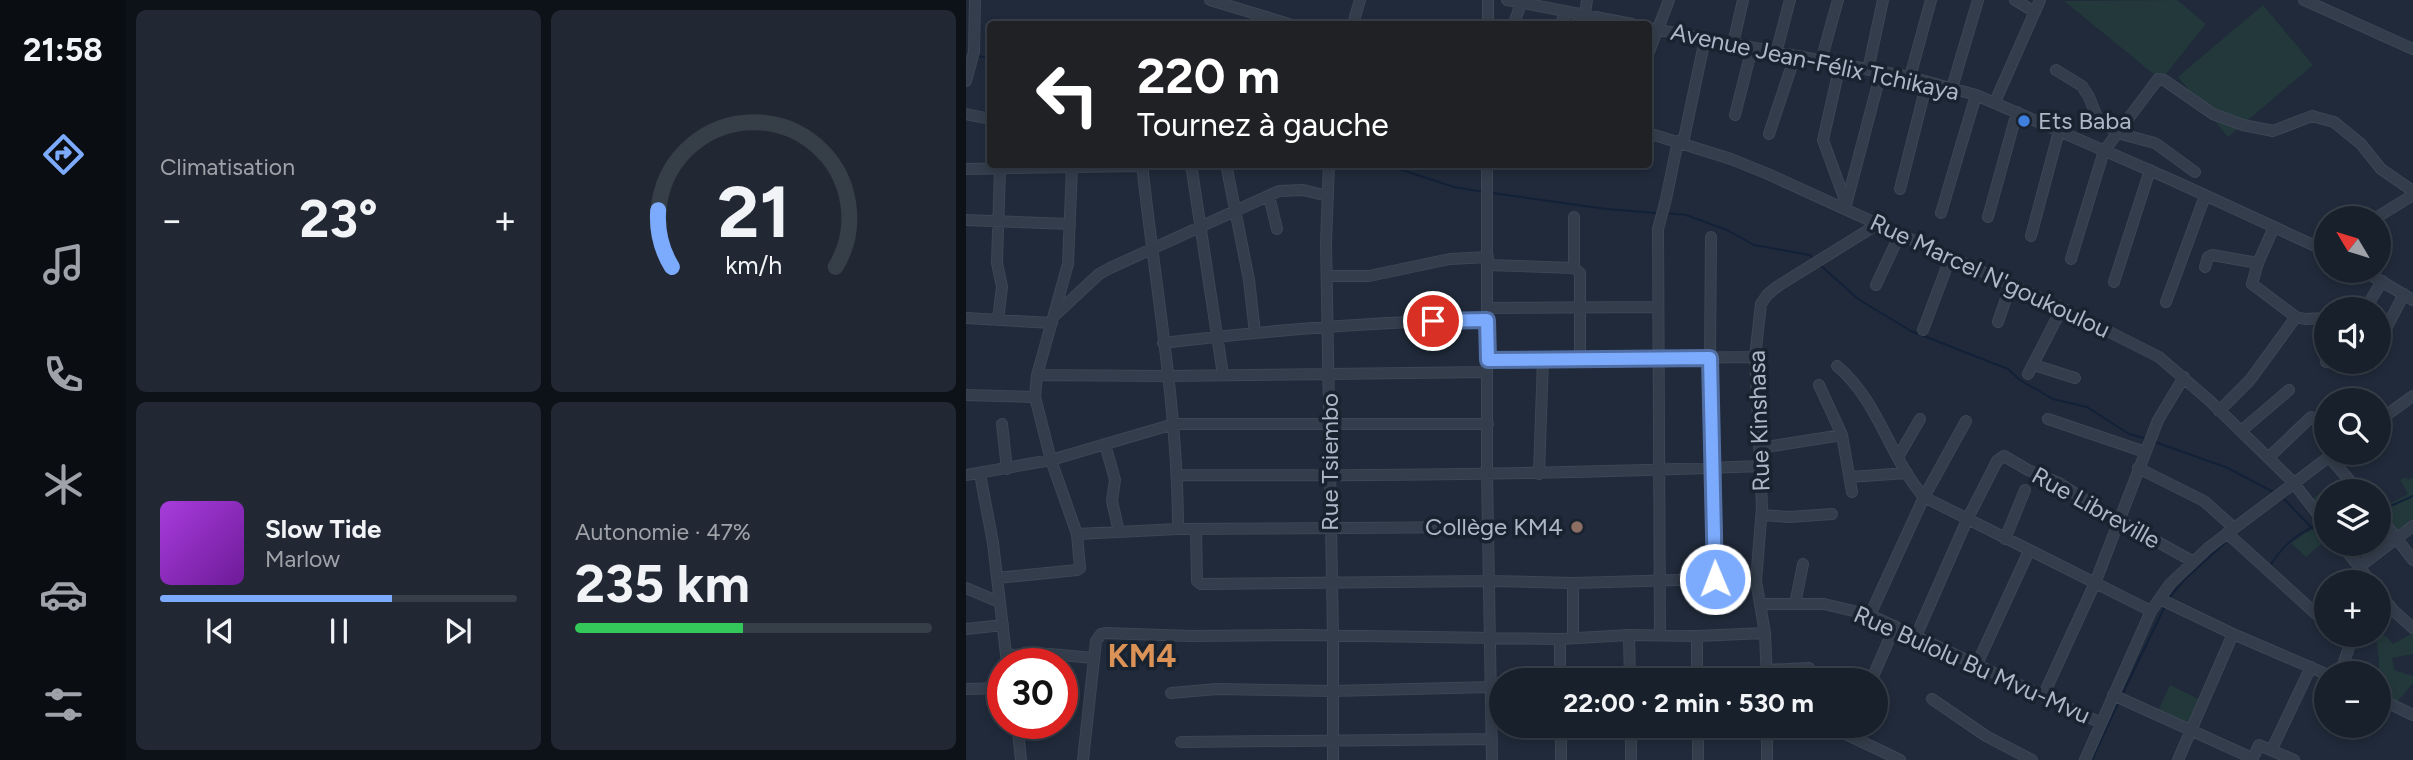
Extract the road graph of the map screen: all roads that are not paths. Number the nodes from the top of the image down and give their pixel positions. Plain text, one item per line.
1 (975, 0) edge
2 (1210, 0) edge
3 (1360, 0) edge
4 (1488, 0) edge
5 (1587, 0) edge
6 (1669, 0) edge
7 (1744, 0) edge
8 (1790, 0) edge
9 (1838, 0) edge
10 (1883, 0) edge
11 (1931, 0) edge
12 (1978, 0) edge
13 (2015, 0) edge
14 (2040, 0) edge
15 (2304, 0) edge
16 (1513, 1) edge
17 (1565, 11) junction
18 (2035, 12) junction
19 (1585, 14) junction
20 (1279, 21) edge
21 (1354, 21) edge
22 (1488, 21) edge
23 (1514, 21) edge
24 (1562, 21) edge
25 (1604, 21) edge
26 (1652, 29) edge
27 (1705, 39) junction
28 (1732, 44) junction
29 (1752, 48) junction
30 (2413, 49) edge
31 (1776, 52) junction
32 (1795, 56) junction
33 (1821, 61) junction
34 (1839, 65) junction
35 (1868, 70) junction
36 (2056, 70) dead end
37 (1881, 72) junction
38 (1910, 77) junction
39 (966, 81) edge
40 (1927, 82) junction
41 (1952, 88) junction
42 (1976, 95) junction
43 (1995, 102) junction
44 (2017, 112) junction
45 (966, 114) edge
46 (1735, 115) dead end
47 (987, 118) edge
48 (2059, 131) junction
49 (2117, 133) junction
50 (1652, 134) edge
51 (1769, 134) dead end
52 (1681, 142) junction
53 (2104, 151) junction
54 (1024, 168) edge
55 (1072, 168) edge
56 (1142, 168) edge
57 (1192, 168) edge
58 (1227, 168) edge
59 (1329, 168) edge
60 (1487, 168) edge
61 (966, 169) edge
62 (1000, 169) junction
63 (2150, 170) junction
64 (2195, 172) dead end
65 (1900, 189) dead end
66 (2413, 193) edge
67 (2204, 195) junction
68 (1269, 196) junction
69 (1328, 196) junction
70 (1845, 206) junction
71 (2391, 208) edge
72 (1235, 211) junction
73 (1941, 213) dead end
74 (1574, 217) dead end
75 (1988, 217) dead end
76 (966, 220) edge
77 (999, 222) junction
78 (1070, 224) junction
79 (1878, 224) junction
80 (1200, 227) junction
81 (2274, 227) junction
82 (1277, 229) dead end
83 (1900, 234) junction
84 (2031, 236) dead end
85 (1711, 237) dead end
86 (2314, 245) edge
87 (1152, 248) junction
88 (1951, 256) junction
89 (2071, 259) dead end
90 (1488, 261) junction
91 (2258, 263) junction
92 (2205, 267) dead end
93 (1574, 268) junction
94 (1327, 276) junction
95 (2114, 282) dead end
96 (2011, 284) junction
97 (2387, 284) edge
98 (1876, 285) dead end
99 (2408, 297) edge
100 (2166, 302) dead end
101 (1658, 307) junction
102 (2062, 307) junction
103 (1487, 308) junction
104 (1580, 309) junction
105 (2296, 317) junction
106 (966, 318) edge
107 (2314, 319) edge
108 (998, 320) junction
109 (1053, 320) junction
110 (1487, 320) junction
111 (1998, 322) dead end
112 (2391, 324) edge
113 (1328, 326) junction
114 (1923, 330) dead end
115 (1255, 332) junction
116 (1217, 336) junction
117 (1163, 343) junction
118 (1755, 357) junction
119 (1660, 358) junction
120 (1710, 358) junction
121 (1543, 359) junction
122 (1580, 359) junction
123 (1488, 360) junction
124 (1837, 366) dead end
125 (1487, 372) junction
126 (1330, 373) junction
127 (1037, 375) junction
128 (1223, 375) junction
129 (1167, 376) junction
130 (2184, 377) junction
131 (2075, 378) dead end
132 (1819, 385) dead end
133 (2289, 390) dead end
134 (966, 395) edge
135 (2413, 396) edge
136 (1035, 397) junction
137 (2219, 411) junction
138 (2391, 412) edge
139 (2311, 416) dead end
140 (1920, 419) dead end
141 (2048, 419) dead end
142 (1966, 421) dead end
143 (1002, 424) dead end
144 (1174, 424) junction
145 (1329, 424) junction
146 (1488, 424) junction
147 (2241, 432) junction
148 (1842, 435) junction
149 (1105, 444) junction
150 (1760, 448) junction
151 (2145, 452) junction
152 (1898, 457) junction
153 (2268, 458) junction
154 (1051, 460) junction
155 (2318, 465) edge
156 (2340, 465) edge
157 (1761, 466) junction
158 (1713, 468) junction
159 (2138, 468) junction
160 (1007, 469) junction
161 (1659, 472) junction
162 (1487, 473) junction
163 (1907, 473) junction
164 (980, 474) junction
165 (1539, 474) junction
166 (966, 475) edge
167 (1178, 475) junction
168 (1331, 476) junction
169 (1850, 477) junction
170 (2350, 479) edge
171 (2293, 482) junction
172 (2025, 489) dead end
173 (1852, 492) dead end
174 (1924, 497) junction
175 (2314, 510) edge
176 (1832, 514) dead end
177 (1762, 515) junction
178 (1967, 520) junction
179 (2119, 520) junction
180 (2413, 526) edge
181 (1489, 527) junction
182 (1331, 528) junction
183 (1178, 529) junction
184 (1196, 529) junction
185 (2231, 530) junction
186 (2391, 530) edge
187 (1119, 532) junction
188 (1077, 534) junction
189 (2005, 538) junction
190 (2397, 538) junction
191 (2029, 551) junction
192 (2350, 556) edge
193 (2413, 560) edge
194 (2192, 561) junction
195 (1803, 564) dead end
196 (2359, 567) junction
197 (2361, 570) edge
198 (998, 578) junction
199 (1715, 579) junction
200 (1490, 581) junction
201 (1756, 581) junction
202 (1659, 582) junction
203 (1573, 583) junction
204 (2095, 583) junction
205 (1331, 584) junction
206 (966, 588) edge
207 (2160, 599) junction
208 (999, 602) junction
209 (1760, 604) junction
210 (1795, 604) junction
211 (2391, 607) edge
212 (2151, 611) junction
213 (2314, 611) edge
214 (1870, 615) junction
215 (1003, 625) junction
216 (1895, 626) junction
217 (2413, 628) edge
218 (966, 629) edge
219 (1765, 633) junction
220 (2233, 634) junction
221 (1629, 635) junction
222 (1660, 635) junction
223 (1334, 636) junction
224 (1490, 636) junction
225 (1697, 636) junction
226 (1916, 636) junction
227 (1573, 638) junction
228 (1560, 639) junction
229 (1006, 648) edge
230 (1078, 656) edge
231 (1093, 657) junction
232 (1977, 664) junction
233 (2311, 667) junction
234 (1491, 668) edge
235 (1560, 668) edge
236 (1630, 668) edge
237 (1697, 668) edge
238 (1767, 668) edge
239 (1877, 668) edge
240 (2314, 668) edge
241 (1489, 687) edge
242 (987, 689) edge
243 (966, 690) edge
244 (1333, 691) junction
245 (1171, 693) dead end
246 (2113, 695) junction
247 (2043, 696) junction
248 (1932, 699) dead end
249 (2391, 704) edge
250 (2413, 715) edge
251 (2101, 723) junction
252 (2191, 730) junction
253 (1561, 738) edge
254 (1631, 738) edge
255 (1698, 738) edge
256 (1767, 738) edge
257 (1862, 738) edge
258 (1019, 739) edge
259 (1492, 739) joint
260 (1332, 741) junction
261 (1181, 742) dead end
262 (2272, 749) junction
263 (2252, 759) edge
264 (1021, 760) edge
265 (1083, 760) edge
266 (1333, 760) edge
267 (1492, 760) edge
268 (1562, 760) edge
269 (1631, 760) edge
270 (1699, 760) edge
271 (1767, 760) edge
272 (1900, 760) edge
273 (2032, 760) edge
274 (2085, 760) edge
275 (2178, 760) edge
276 (2294, 760) edge

1 - 39 street
2 - 20 street
3 - 21 street
4 - 22 street
5 - 19 street
6 - 26 street
7 - 28 street
8 - 31 street
9 - 33 street
10 - 35 street
11 - 38 street
12 - 41 street
13 - 18 street
14 - 18 street
15 - 30 street
16 - 17 street
16 - 23 street
17 - 19 street
17 - 24 street
18 - 43 street
19 - 25 street
26 - 27 street, Avenue Jean-Félix Tchikaya
27 - 28 street, Avenue Jean-Félix Tchikaya
27 - 52 street
28 - 29 street, Avenue Jean-Félix Tchikaya
29 - 31 street, Avenue Jean-Félix Tchikaya
29 - 46 street
31 - 32 street, Avenue Jean-Félix Tchikaya
32 - 33 street, Avenue Jean-Félix Tchikaya
32 - 51 street
33 - 34 street, Avenue Jean-Félix Tchikaya
34 - 35 street, Avenue Jean-Félix Tchikaya
34 - 70 street
35 - 37 street, Avenue Jean-Félix Tchikaya
36 - 49 street
37 - 38 street, Avenue Jean-Félix Tchikaya
37 - 70 street
38 - 40 street, Avenue Jean-Félix Tchikaya
40 - 41 street, Avenue Jean-Félix Tchikaya
40 - 65 street
41 - 42 street, Avenue Jean-Félix Tchikaya
42 - 43 street, Avenue Jean-Félix Tchikaya
42 - 73 street
43 - 44 street, Avenue Jean-Félix Tchikaya
44 - 48 street, Avenue Jean-Félix Tchikaya
44 - 75 street
45 - 47 street
48 - 53 street, Avenue Jean-Félix Tchikaya
48 - 84 street
49 - 53 street
49 - 64 street
49 - 66 street
50 - 52 street, Rue Marcel N'goukoulou
52 - 70 street, Rue Marcel N'goukoulou
52 - 101 street
53 - 63 street, Avenue Jean-Félix Tchikaya
53 - 89 street
54 - 62 street
55 - 78 street
56 - 87 street
57 - 80 street
58 - 72 street
59 - 69 street, Rue Tsiembo
60 - 90 street
61 - 62 street
62 - 77 street
63 - 67 street, Avenue Jean-Félix Tchikaya
63 - 95 street
66 - 71 street
67 - 81 street, Avenue Jean-Félix Tchikaya
67 - 100 street
68 - 69 street
68 - 72 street
68 - 82 street
69 - 94 street, Rue Tsiembo
70 - 79 street, Rue Marcel N'goukoulou
72 - 80 street
72 - 115 street
74 - 93 street
76 - 77 street
77 - 78 street
77 - 108 street
78 - 109 street
79 - 83 street, Rue Marcel N'goukoulou
79 - 118 street, Rue Kinshasa
80 - 87 street
80 - 116 street
81 - 86 street, Avenue Jean-Félix Tchikaya
81 - 91 street
83 - 88 street, Rue Marcel N'goukoulou
83 - 98 street
85 - 120 street
87 - 109 street
87 - 117 street
88 - 96 street, Rue Marcel N'goukoulou
88 - 114 street
90 - 93 street
90 - 94 street
90 - 103 street
91 - 92 street
91 - 105 street
93 - 104 street
94 - 113 street, Rue Tsiembo
96 - 102 street, Rue Marcel N'goukoulou
96 - 111 street
97 - 99 street
99 - 112 street
101 - 104 street
101 - 119 street
102 - 130 street, Rue Marcel N'goukoulou
102 - 131 street
103 - 104 street
103 - 110 street
104 - 122 street
105 - 107 street
105 - 137 street
106 - 108 street
108 - 109 street
109 - 127 street
110 - 113 street
110 - 123 street
113 - 115 street
113 - 126 street, Rue Tsiembo
115 - 116 street
116 - 117 street
116 - 128 street
117 - 129 street
118 - 120 street
118 - 150 street, Rue Kinshasa
119 - 120 street
119 - 122 street
119 - 161 street
120 - 158 street
121 - 122 street
121 - 123 street
121 - 165 street
123 - 125 street
124 - 152 street
125 - 126 street
125 - 146 street
126 - 128 street
126 - 145 street, Rue Tsiembo
127 - 129 street
127 - 136 street
128 - 129 street
129 - 144 street
130 - 137 street, Rue Marcel N'goukoulou
130 - 151 street
132 - 148 street
133 - 147 street
134 - 136 street
135 - 138 street
136 - 154 street
137 - 147 street, Rue Marcel N'goukoulou
139 - 153 street
140 - 152 street
141 - 151 street
142 - 174 street
143 - 160 street
144 - 145 street
144 - 149 street
144 - 167 street
145 - 146 street
145 - 168 street, Rue Tsiembo
146 - 162 street
147 - 153 street, Rue Marcel N'goukoulou
148 - 150 street
148 - 169 street
149 - 154 street
149 - 187 street
150 - 157 street, Rue Kinshasa
151 - 159 street
152 - 163 street
153 - 171 street, Rue Marcel N'goukoulou
154 - 160 street
154 - 188 street
155 - 171 street
156 - 170 street
157 - 158 street
157 - 177 street, Rue Kinshasa
158 - 161 street
158 - 199 street
159 - 179 street
159 - 185 street
160 - 164 street
161 - 165 street
161 - 202 street
162 - 165 street
162 - 168 street
162 - 181 street
163 - 169 street
163 - 174 street
164 - 166 street
164 - 198 street
167 - 168 street
167 - 183 street
168 - 182 street, Rue Tsiembo
169 - 173 street
171 - 175 street, Rue Marcel N'goukoulou
171 - 185 street
172 - 189 street
174 - 178 street
174 - 214 street
176 - 177 street
177 - 201 street, Rue Kinshasa
178 - 179 street, Rue Libreville
178 - 189 street
178 - 226 street
179 - 194 street, Rue Libreville
179 - 204 street
180 - 190 street
181 - 182 street
181 - 200 street
182 - 184 street
182 - 205 street, Rue Tsiembo
183 - 184 street
183 - 187 street
184 - 205 street
185 - 194 street
185 - 213 street
186 - 190 street
187 - 188 street
188 - 198 street
189 - 191 street
190 - 193 street
190 - 196 street
191 - 204 street
191 - 232 street
192 - 196 street
194 - 207 street
195 - 210 street
196 - 197 street
198 - 208 street
199 - 201 street
199 - 202 street
200 - 203 street
200 - 205 street
200 - 224 street
201 - 209 street, Rue Kinshasa
202 - 203 street
202 - 222 street
203 - 227 street
204 - 212 street
204 - 247 street
205 - 223 street, Rue Tsiembo
206 - 208 street
207 - 212 street
207 - 220 street
208 - 215 street
209 - 210 street, Rue Bulolu Bu Mvu-Mvu
209 - 219 street, Rue Kinshasa
210 - 214 street, Rue Bulolu Bu Mvu-Mvu
211 - 217 street
212 - 246 street
214 - 216 street, Rue Bulolu Bu Mvu-Mvu
215 - 218 street
215 - 229 street
216 - 226 street, Rue Bulolu Bu Mvu-Mvu
216 - 239 street
219 - 225 street
219 - 238 street, Rue Kinshasa
220 - 233 street
220 - 252 street
221 - 222 street
221 - 227 street
221 - 236 street
222 - 225 street
223 - 224 street
223 - 231 street
223 - 244 street, Rue Tsiembo
224 - 228 street
224 - 234 street
225 - 237 street
226 - 232 street, Rue Bulolu Bu Mvu-Mvu
227 - 228 street
228 - 235 street
230 - 231 street
231 - 265 street
232 - 247 street, Rue Bulolu Bu Mvu-Mvu
233 - 240 street
233 - 262 street
241 - 244 street
242 - 243 street
244 - 245 street
244 - 260 street, Rue Tsiembo
246 - 251 street
246 - 252 street
247 - 251 street, Rue Bulolu Bu Mvu-Mvu
248 - 273 street
249 - 250 street
251 - 274 street
252 - 263 street
252 - 275 street
253 - 268 street
254 - 269 street
255 - 270 street
256 - 271 street
257 - 272 street
258 - 264 street
259 - 260 street
259 - 267 street
260 - 261 street
260 - 266 street, Rue Tsiembo
262 - 263 street
262 - 276 street

